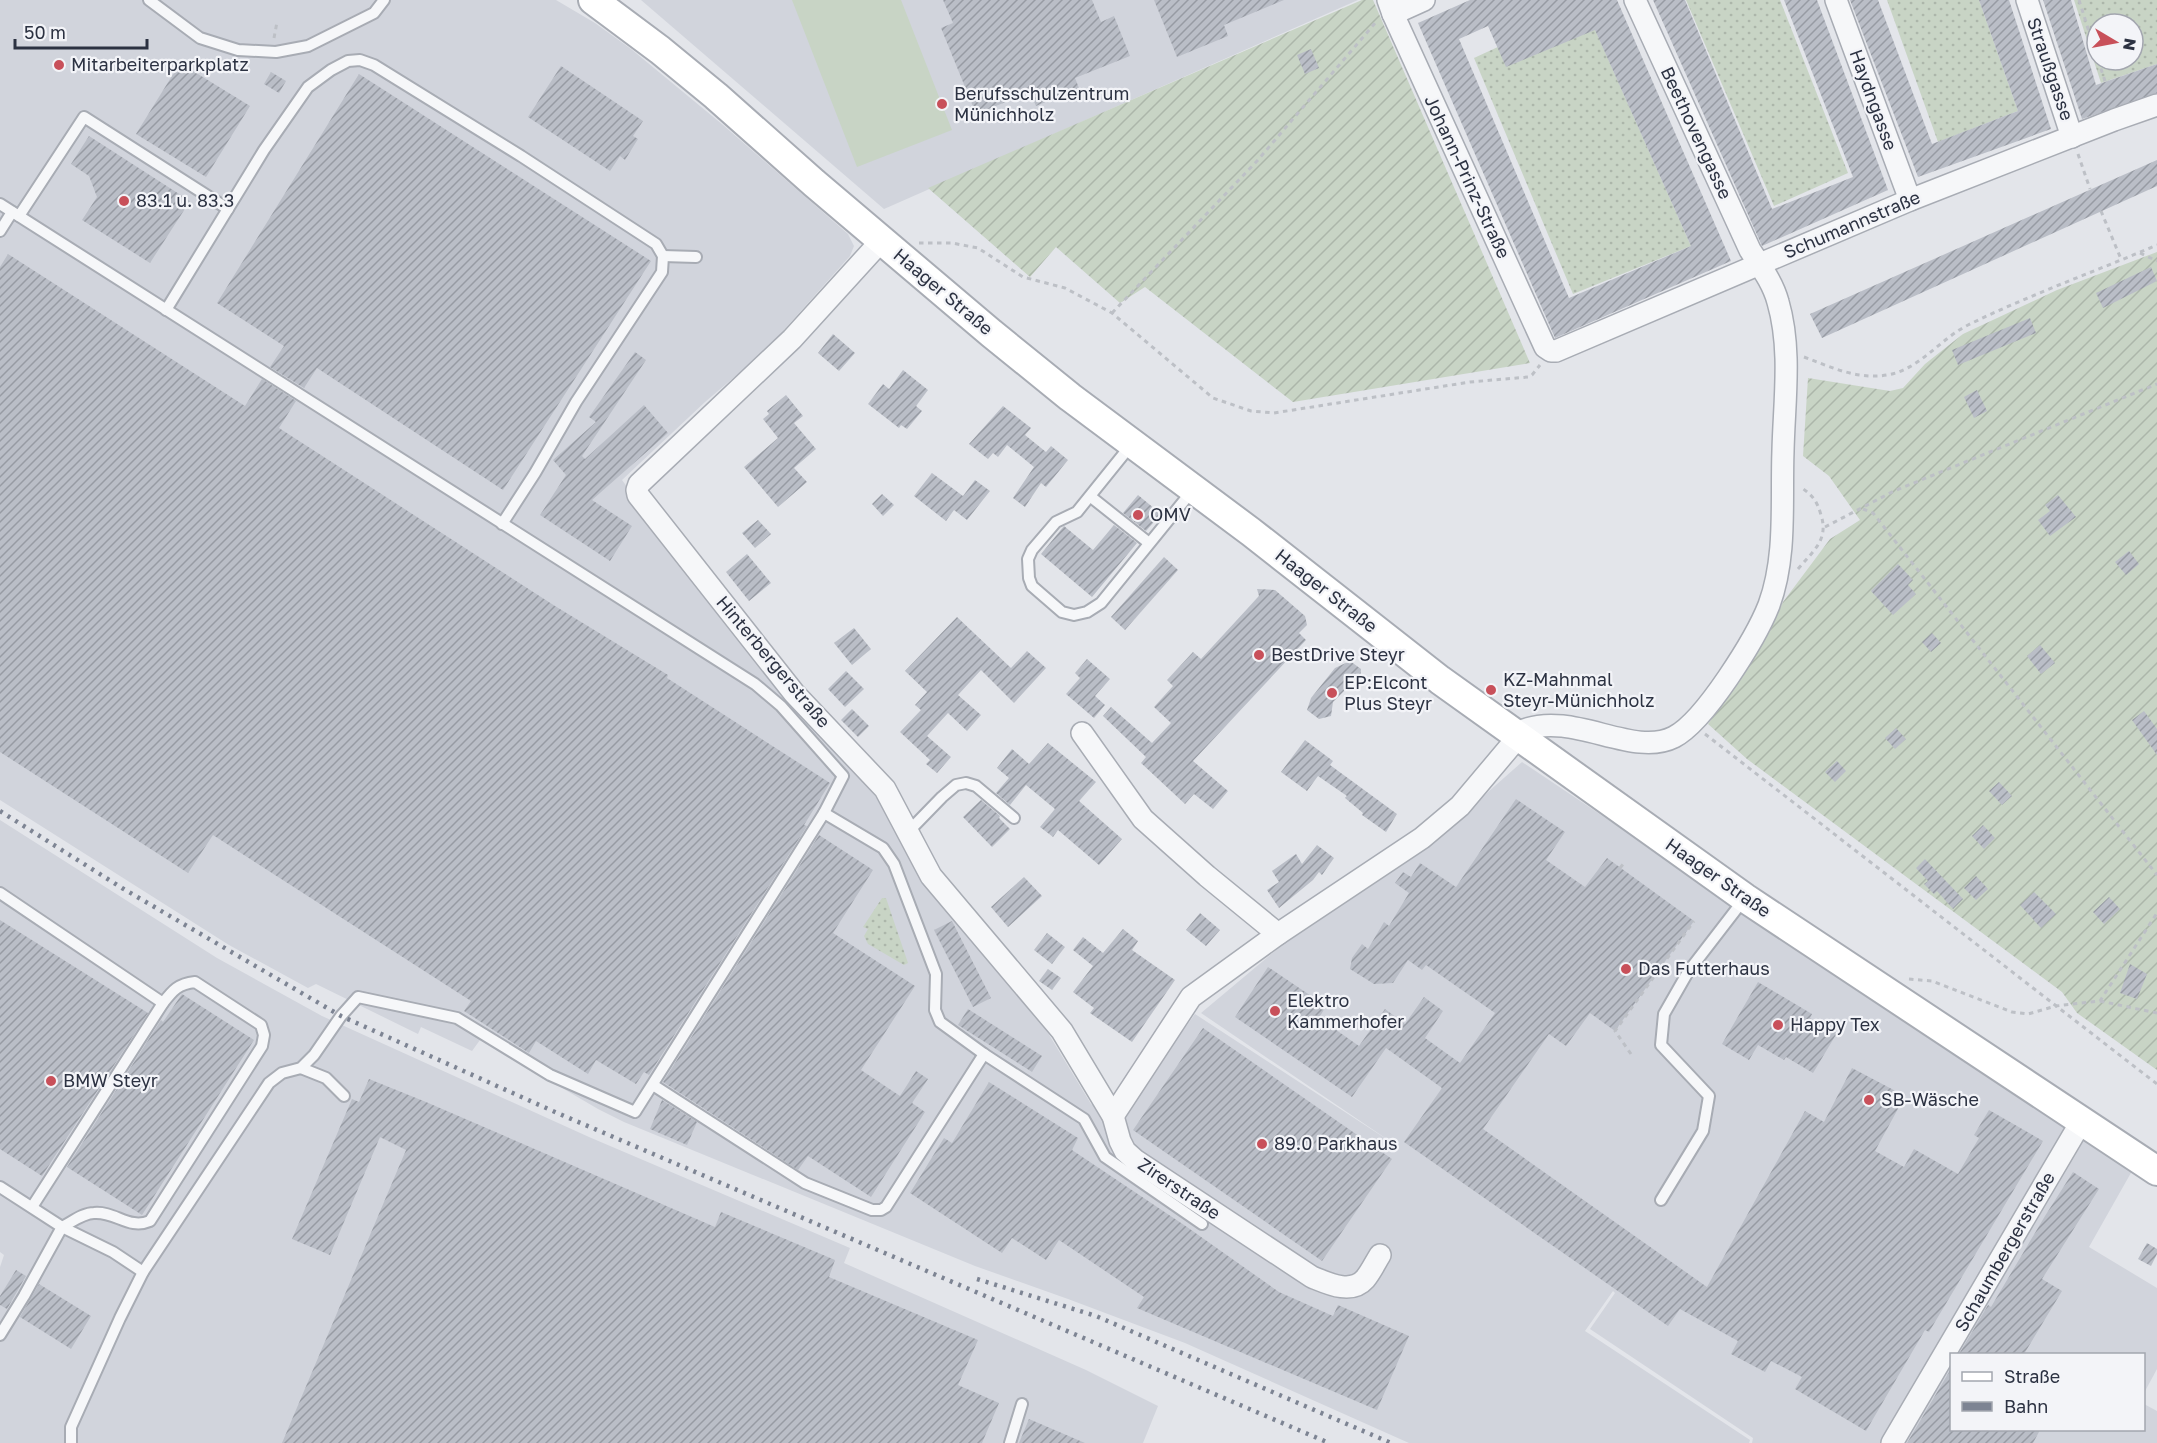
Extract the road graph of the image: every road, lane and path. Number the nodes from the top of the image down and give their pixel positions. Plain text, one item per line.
1 (149, 0) edge
2 (384, 0) edge
3 (593, 0) edge
4 (1424, 0) edge
5 (1635, 0) edge
6 (1836, 0) edge
7 (2026, 0) edge
8 (2079, 0) edge
9 (1390, 6) edge
10 (2085, 21) edge
11 (277, 22) dead end
12 (274, 38) dead end
13 (2101, 72) edge
14 (2104, 81) dead end
15 (2157, 105) edge
16 (2072, 137) junction
17 (2090, 189) dead end
18 (1910, 200) junction
19 (0, 204) edge
20 (228, 209) junction
21 (2101, 211) dead end
22 (15, 214) junction
23 (0, 231) edge
24 (889, 245) junction
25 (2157, 245) edge
26 (2139, 253) junction
27 (663, 256) junction
28 (696, 257) dead end
29 (2121, 259) junction
30 (2157, 261) edge
31 (1760, 265) junction
32 (166, 310) junction
33 (1112, 313) junction
34 (1551, 351) junction
35 (1786, 353) junction
36 (2157, 384) edge
37 (1133, 443) junction
38 (1782, 475) junction
39 (1194, 489) junction
40 (1090, 497) junction
41 (1863, 509) junction
42 (502, 524) junction
43 (1826, 527) junction
44 (1149, 543) junction
45 (1798, 570) dead end
46 (1691, 724) junction
47 (1082, 734) dead end
48 (1517, 736) junction
49 (824, 813) junction
50 (1014, 818) dead end
51 (908, 832) junction
52 (1625, 861) dead end
53 (1620, 868) dead end
54 (2157, 875) edge
55 (0, 893) edge
56 (1745, 898) junction
57 (2157, 913) edge
58 (1694, 921) dead end
59 (1278, 934) junction
60 (1875, 986) junction
61 (2100, 1000) junction
62 (163, 1003) junction
63 (2056, 1006) junction
64 (2157, 1013) edge
65 (984, 1054) junction
66 (1631, 1054) dead end
67 (301, 1068) junction
68 (2157, 1084) edge
69 (653, 1085) junction
70 (344, 1096) dead end
71 (1113, 1116) junction
72 (2080, 1122) junction
73 (2157, 1171) edge
74 (0, 1187) edge
75 (1660, 1200) dead end
76 (32, 1207) junction
77 (1202, 1224) dead end
78 (62, 1227) junction
79 (1380, 1255) dead end
80 (143, 1272) junction
81 (0, 1335) edge
82 (1022, 1404) dead end
83 (71, 1443) edge
84 (1010, 1443) edge
85 (1892, 1443) edge

1 - 2 lane
3 - 24 main road, Haager Straße
4 - 9 street
5 - 31 street, Beethovengasse
6 - 18 street, Haydngasse
7 - 16 street, Straußgasse
8 - 10 path
9 - 33 path
9 - 34 street, Johann-Prinz-Straße
11 - 12 path
13 - 14 path
15 - 16 street, Schumannstraße
16 - 17 path
16 - 18 street, Schumannstraße
18 - 31 street, Schumannstraße
19 - 22 lane
20 - 22 lane
20 - 27 lane
20 - 32 lane
21 - 29 path
22 - 23 lane
22 - 32 lane
24 - 33 path
24 - 37 main road, Haager Straße
24 - 51 street, Hinterbergerstraße
25 - 26 path
26 - 29 path
26 - 30 path
27 - 28 lane
27 - 42 lane
29 - 35 path
31 - 34 street, Schumannstraße
31 - 35 street, Beethovengasse
32 - 42 lane
33 - 34 path
35 - 38 street, Beethovengasse
36 - 41 path
37 - 39 main road, Haager Straße
37 - 40 lane
38 - 43 path
38 - 46 street, Beethovengasse
39 - 44 lane
39 - 48 main road, Haager Straße
40 - 44 lane
40 - 44 lane
41 - 43 path
41 - 54 path
42 - 49 lane
43 - 45 path
46 - 48 street, Beethovengasse
46 - 63 path
47 - 59 street
48 - 56 main road, Haager Straße
48 - 59 street
49 - 65 lane
49 - 69 lane
50 - 51 lane
51 - 71 street, Hinterbergerstraße
52 - 53 path
55 - 62 lane
56 - 60 main road, Haager Straße
56 - 75 lane
57 - 61 path
58 - 66 path
59 - 71 street
60 - 63 path
60 - 72 main road, Haager Straße
61 - 63 path
61 - 64 path
62 - 76 lane
62 - 78 lane
63 - 68 path
65 - 69 lane
65 - 77 lane
67 - 69 lane
67 - 70 lane
67 - 80 lane
71 - 79 street, Zirerstraße
72 - 73 main road, Haager Straße
72 - 85 street, Schaumbergerstraße
74 - 76 lane
76 - 78 lane
78 - 80 lane
78 - 81 lane
80 - 83 lane
82 - 84 lane

